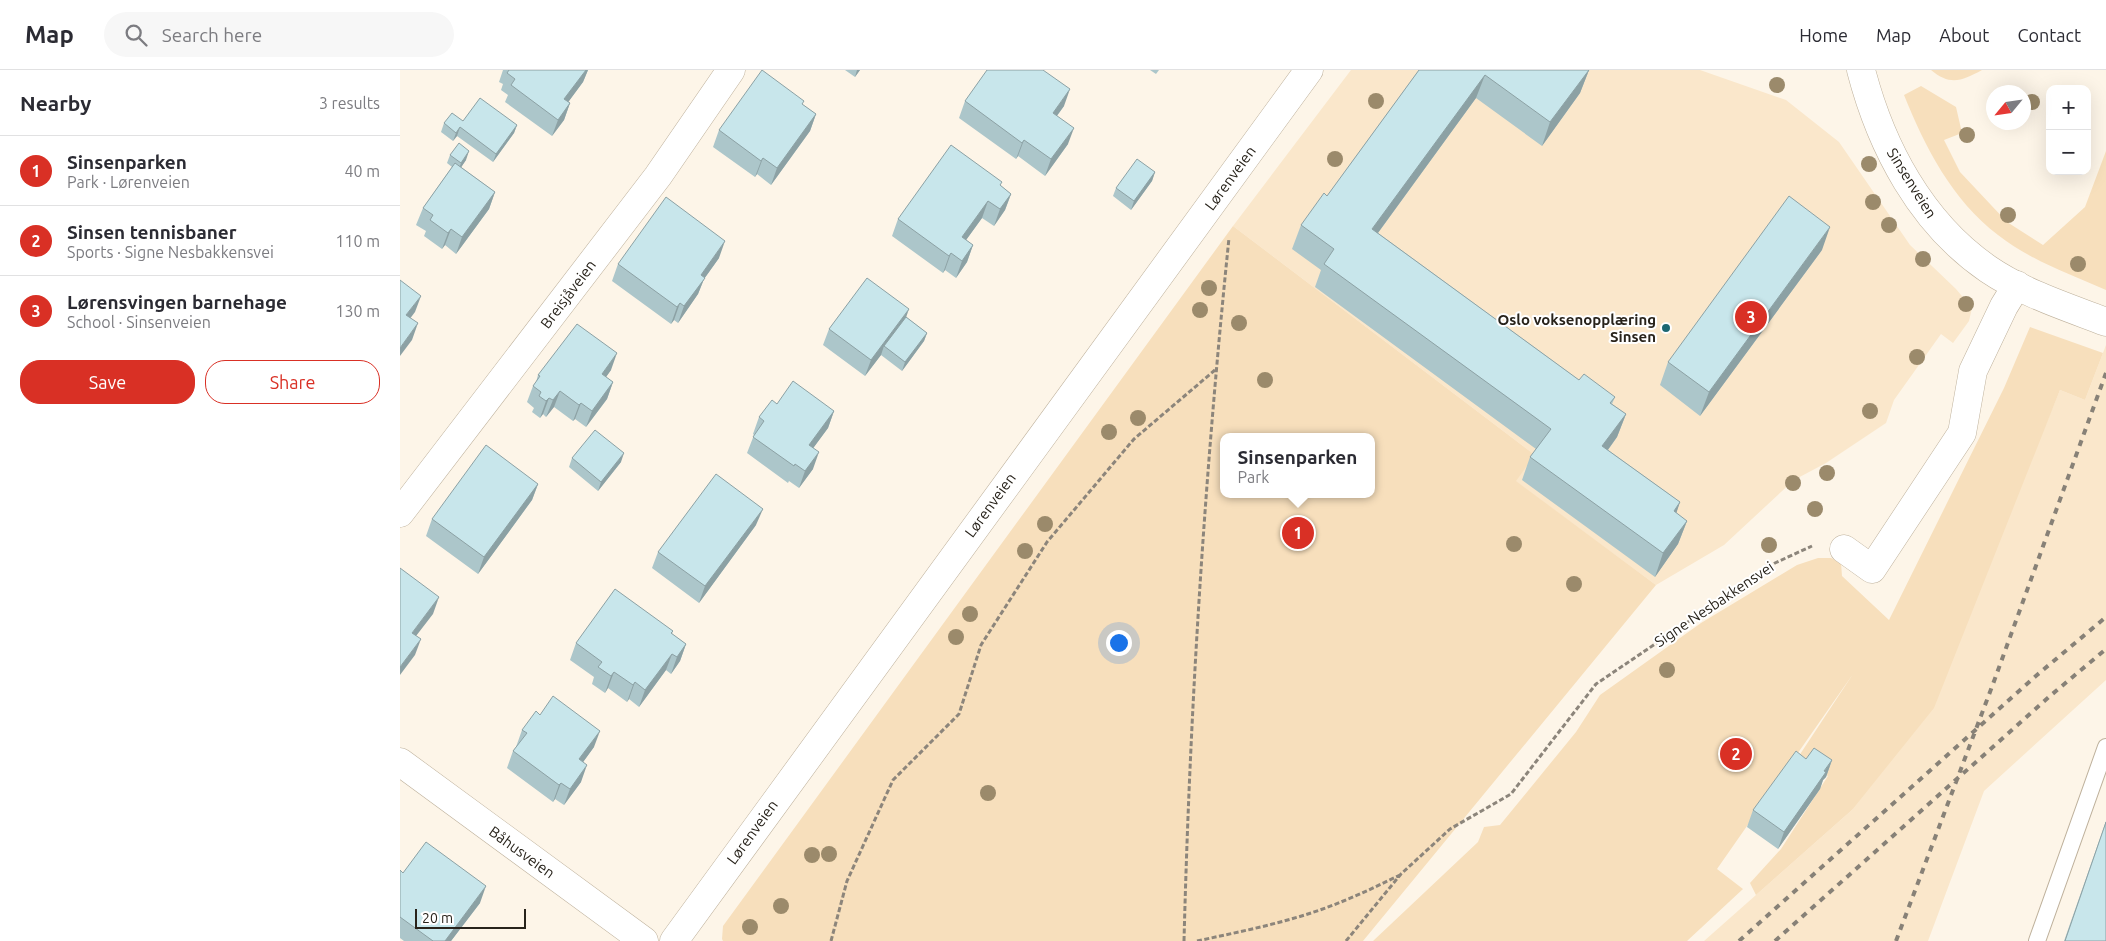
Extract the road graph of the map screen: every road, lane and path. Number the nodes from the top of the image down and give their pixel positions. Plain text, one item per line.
1 (731, 70) edge
2 (1309, 70) edge
3 (1861, 70) edge
4 (1230, 229) dead end
5 (2018, 285) junction
6 (2106, 322) edge
7 (1215, 370) junction
8 (400, 513) edge
9 (1844, 549) joint
10 (2106, 746) edge
11 (400, 762) edge
12 (1401, 874) junction
13 (644, 941) edge
14 (674, 941) edge
15 (831, 941) edge
16 (1184, 941) edge
17 (1197, 941) edge
18 (1346, 941) edge
19 (2037, 941) edge

1 - 8 street, Breisjåveien
2 - 14 street, Lørenveien
3 - 5 street, Sinsenveien
4 - 7 path
5 - 6 street, Sinsenveien
5 - 9 street
7 - 15 path
7 - 16 path
9 - 12 path, Signe Nesbakkensvei
10 - 19 lane
11 - 13 street, Båhusveien
12 - 17 path
12 - 18 path, Signe Nesbakkensvei

